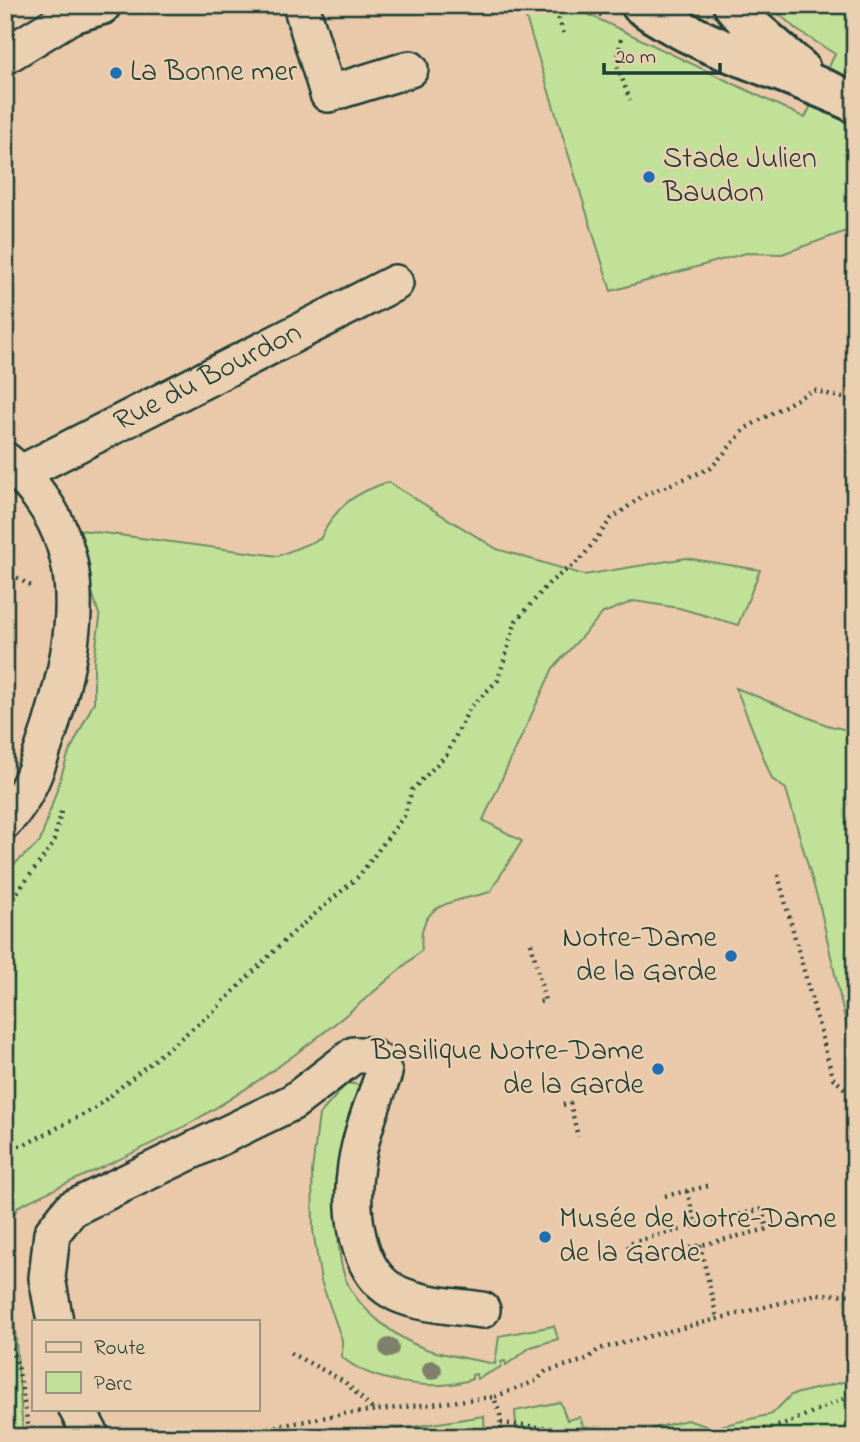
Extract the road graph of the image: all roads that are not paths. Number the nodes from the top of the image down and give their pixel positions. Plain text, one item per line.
1 (302, 5) edge
2 (733, 5) edge
3 (84, 8) edge
4 (632, 18) edge
5 (5, 56) edge
6 (410, 69) dead end
7 (817, 85) junction
8 (855, 103) edge
9 (395, 283) dead end
10 (13, 467) edge
11 (5, 821) edge
12 (482, 1310) dead end
13 (55, 1320) edge
14 (78, 1410) edge
15 (92, 1437) edge

1 - 6 street
2 - 7 street
3 - 5 street
4 - 7 street
7 - 8 street
9 - 10 street, Rue du Bourdon
10 - 11 street
12 - 13 street
14 - 15 street

